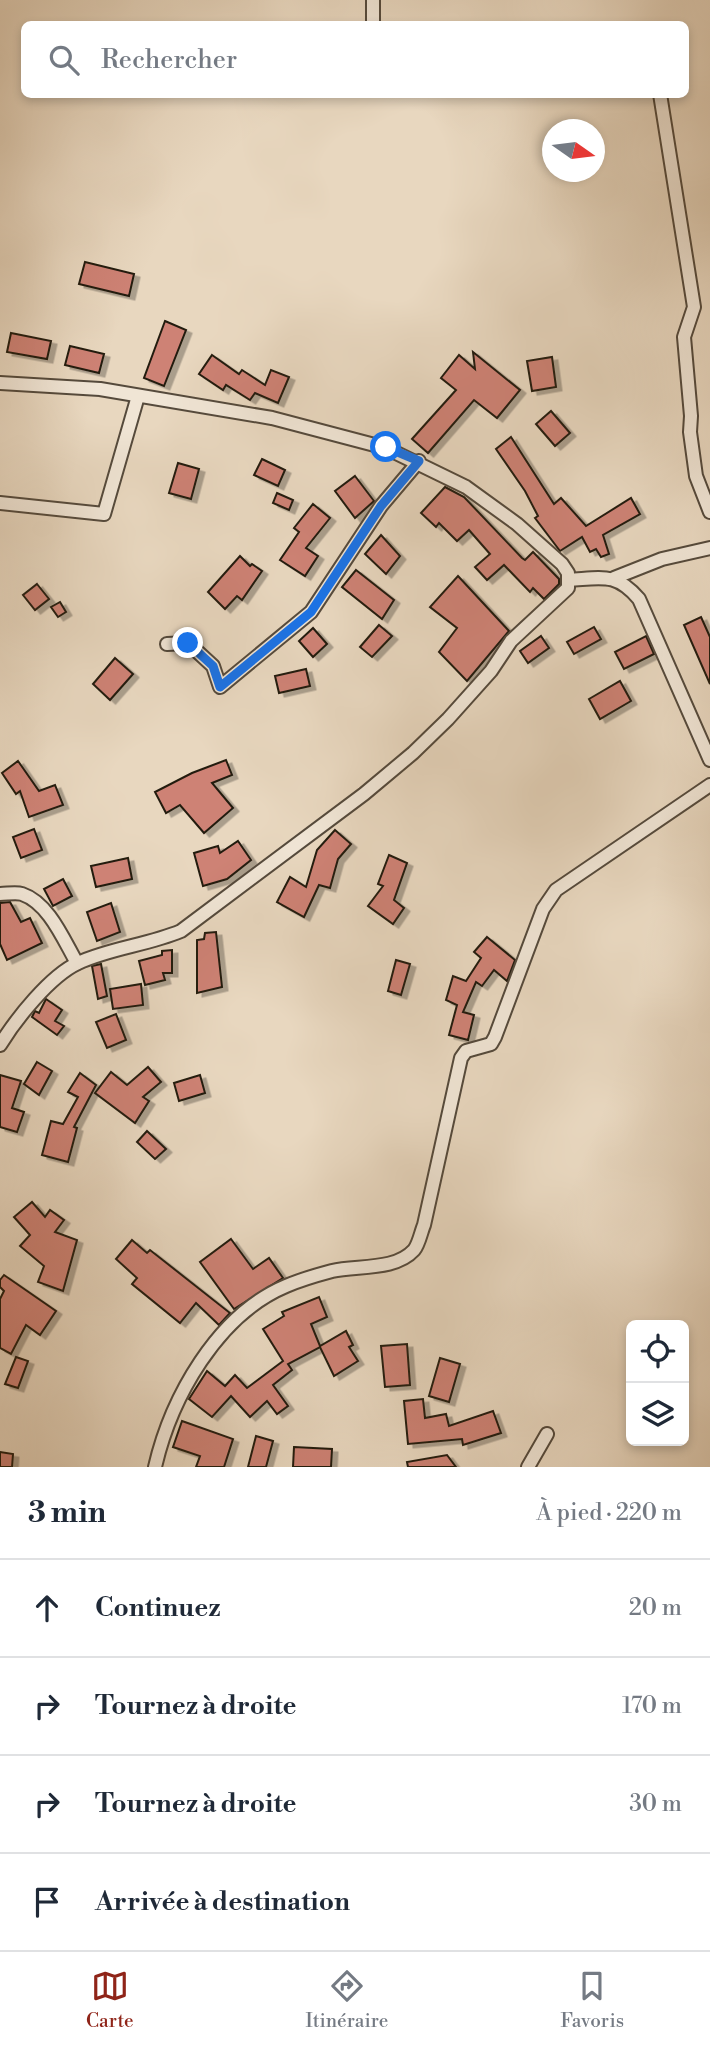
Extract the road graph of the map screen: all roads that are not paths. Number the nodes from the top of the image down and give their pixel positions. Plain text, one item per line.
1 (373, 0) edge
2 (373, 21) edge
3 (661, 98) edge
4 (0, 383) edge
5 (138, 397) junction
6 (419, 461) junction
7 (0, 503) edge
8 (710, 512) edge
9 (710, 548) edge
10 (614, 578) junction
11 (569, 580) junction
12 (167, 644) dead end
13 (710, 760) edge
14 (710, 785) edge
15 (0, 894) edge
16 (77, 964) junction
17 (0, 1045) edge
18 (547, 1434) dead end
19 (155, 1467) edge
20 (528, 1467) edge

1 - 2 street
3 - 8 street
4 - 5 street
5 - 6 street
5 - 7 street
6 - 11 street
6 - 12 street
9 - 10 street
10 - 11 street
10 - 13 street
11 - 16 street
14 - 19 street
15 - 16 street
16 - 17 street
18 - 20 street

